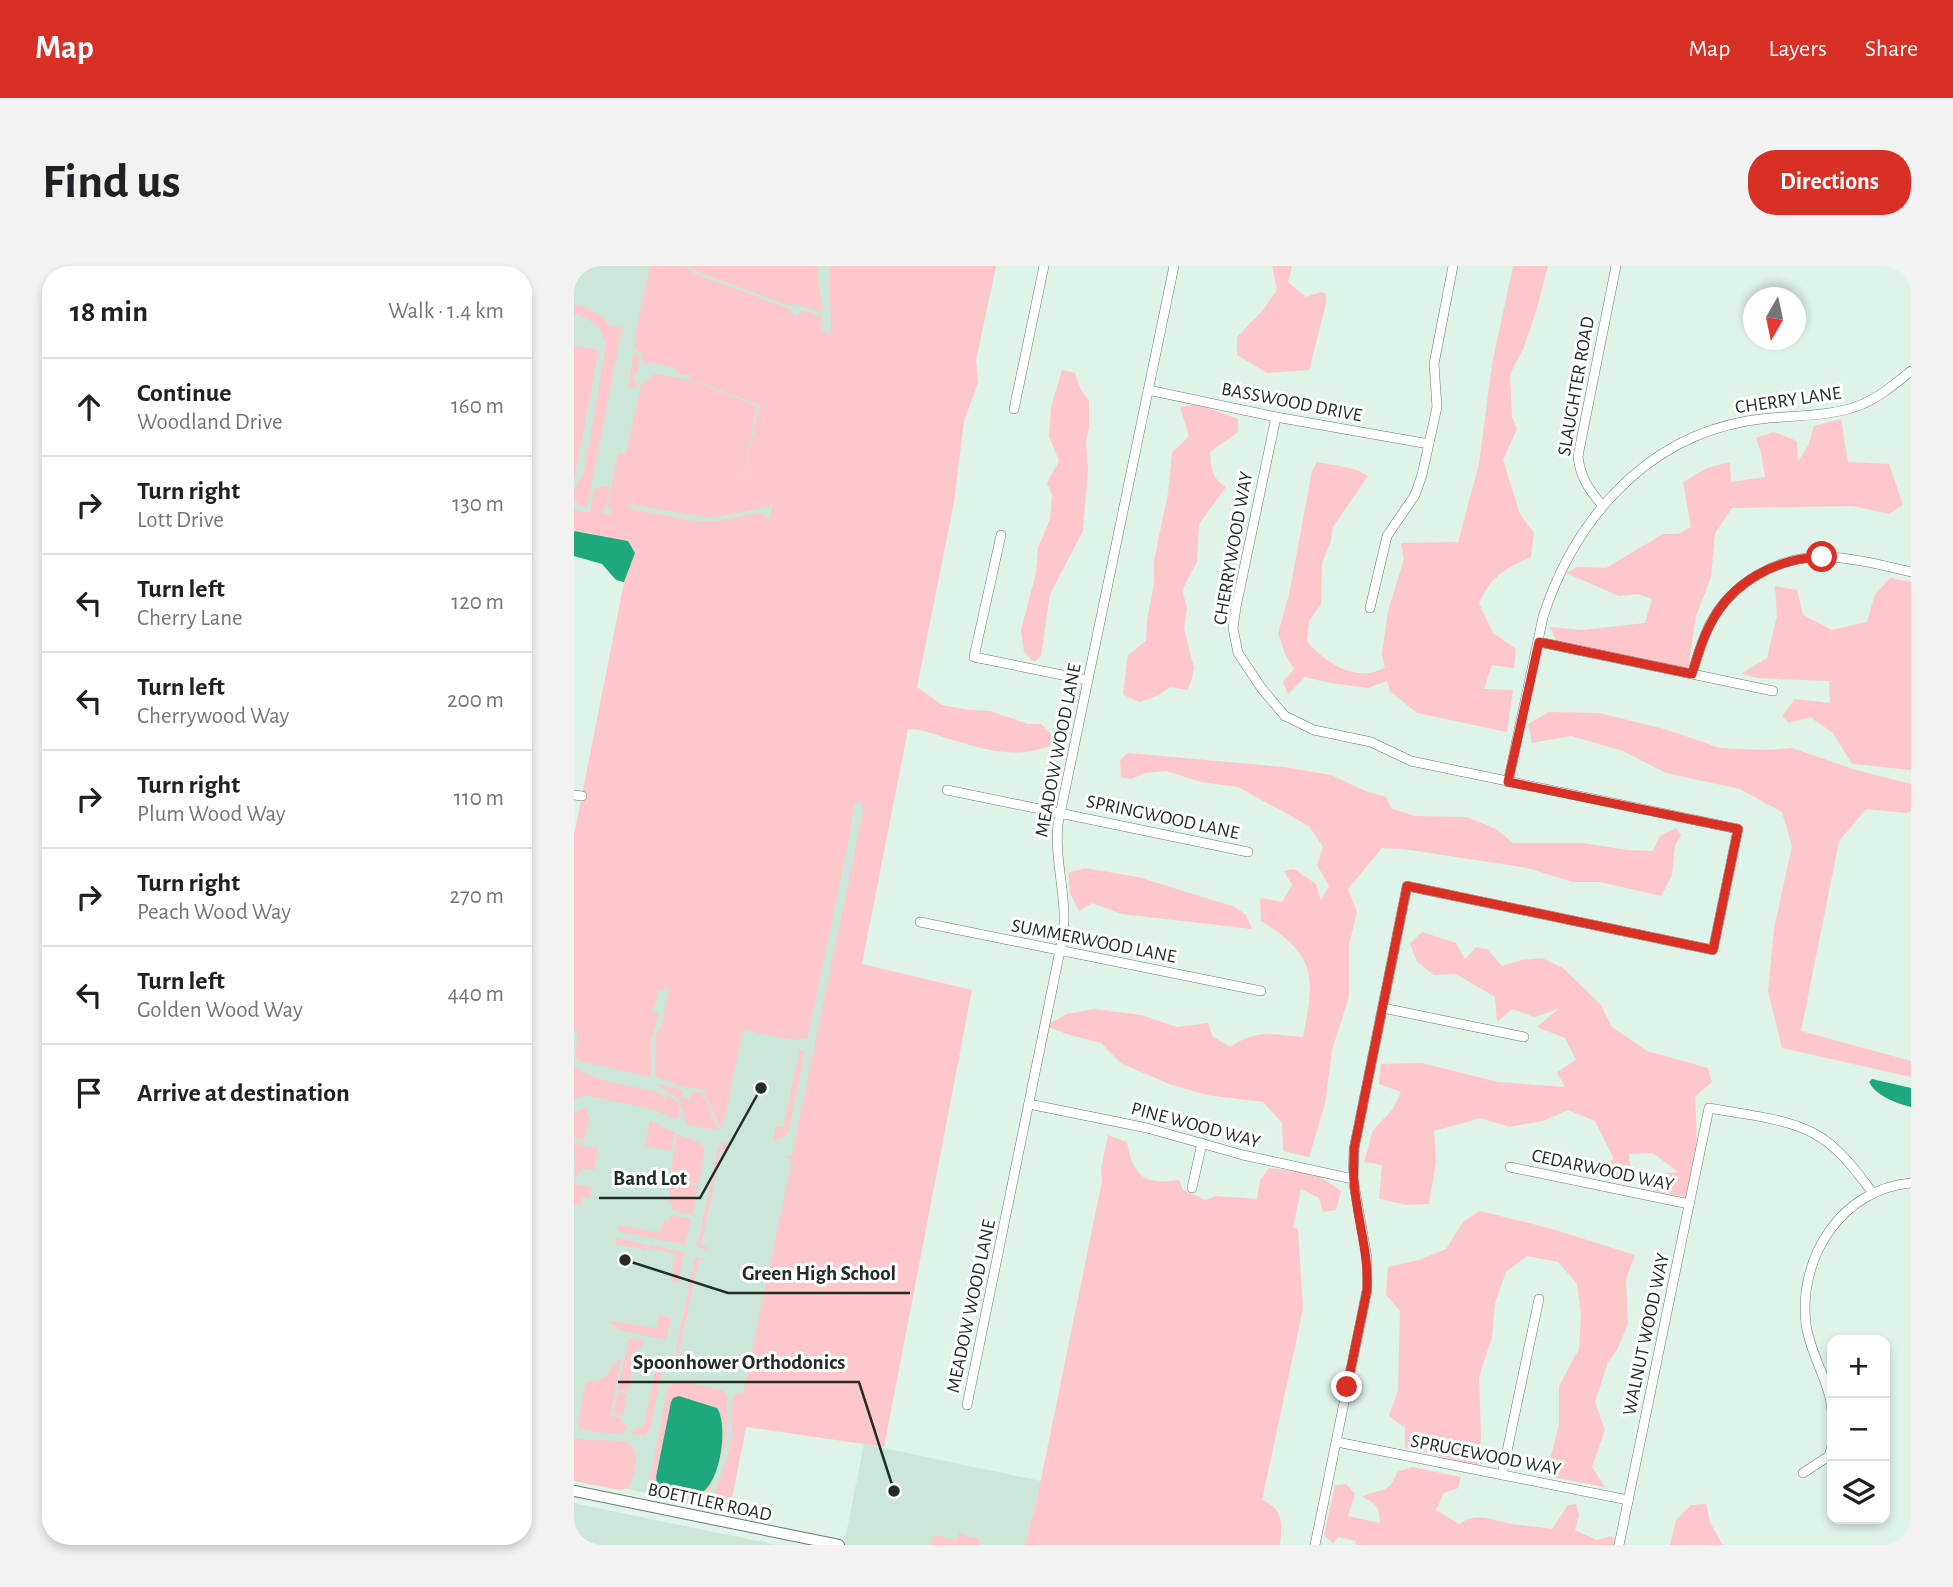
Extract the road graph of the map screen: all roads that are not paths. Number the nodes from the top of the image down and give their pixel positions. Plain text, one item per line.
1 (1044, 266) edge
2 (1174, 266) edge
3 (1453, 266) edge
4 (1616, 266) edge
5 (1911, 371) edge
6 (1148, 390) junction
7 (1014, 409) dead end
8 (1276, 417) junction
9 (1429, 444) junction
10 (1602, 505) junction
11 (1001, 535) dead end
12 (1911, 572) edge
13 (1370, 608) dead end
14 (1539, 642) junction
15 (1692, 674) junction
16 (1087, 680) junction
17 (1773, 691) dead end
18 (1508, 782) junction
19 (947, 790) dead end
20 (1060, 813) junction
21 (1248, 852) dead end
22 (919, 922) dead end
23 (1061, 951) junction
24 (1261, 991) dead end
25 (1383, 1008) junction
26 (1524, 1037) dead end
27 (1030, 1104) junction
28 (1202, 1143) junction
29 (1510, 1167) dead end
30 (1353, 1179) junction
31 (1911, 1183) edge
32 (1192, 1188) dead end
33 (1872, 1192) junction
34 (1689, 1204) junction
35 (1539, 1299) dead end
36 (1829, 1398) edge
37 (967, 1405) dead end
38 (1337, 1443) junction
39 (1827, 1457) edge
40 (1802, 1473) dead end
41 (1502, 1475) junction
42 (574, 1491) edge
43 (1628, 1500) junction
44 (839, 1545) edge
45 (1315, 1545) edge
46 (1619, 1545) edge

1 - 7 street
2 - 6 street, MEADOW WOOD LANE
3 - 9 street
4 - 10 street, SLAUGHTER ROAD
5 - 10 street, CHERRY LANE
6 - 8 street, BASSWOOD DRIVE
6 - 16 street, MEADOW WOOD LANE
8 - 9 street, BASSWOOD DRIVE
8 - 18 street, CHERRYWOOD WAY
9 - 13 street
10 - 14 street, CHERRY LANE
11 - 16 street
12 - 15 street
14 - 15 street
14 - 18 street, CHERRY LANE
15 - 17 street
16 - 20 street, MEADOW WOOD LANE
18 - 25 street, CHERRYWOOD WAY
19 - 20 street, SPRINGWOOD LANE
20 - 21 street, SPRINGWOOD LANE
20 - 23 street, MEADOW WOOD LANE
22 - 23 street, SUMMERWOOD LANE
23 - 24 street, SUMMERWOOD LANE
23 - 27 street, MEADOW WOOD LANE
25 - 26 street
25 - 30 street
27 - 28 street, PINE WOOD WAY
27 - 37 street, MEADOW WOOD LANE
28 - 30 street, PINE WOOD WAY
28 - 32 street
29 - 34 street, CEDARWOOD WAY
30 - 38 street
31 - 33 street
33 - 34 street, WALNUT WOOD WAY
33 - 36 street
34 - 43 street, WALNUT WOOD WAY
35 - 41 street
38 - 41 street, SPRUCEWOOD WAY
38 - 45 street
39 - 40 street
41 - 43 street, SPRUCEWOOD WAY
42 - 44 street, BOETTLER ROAD
43 - 46 street, WALNUT WOOD WAY

